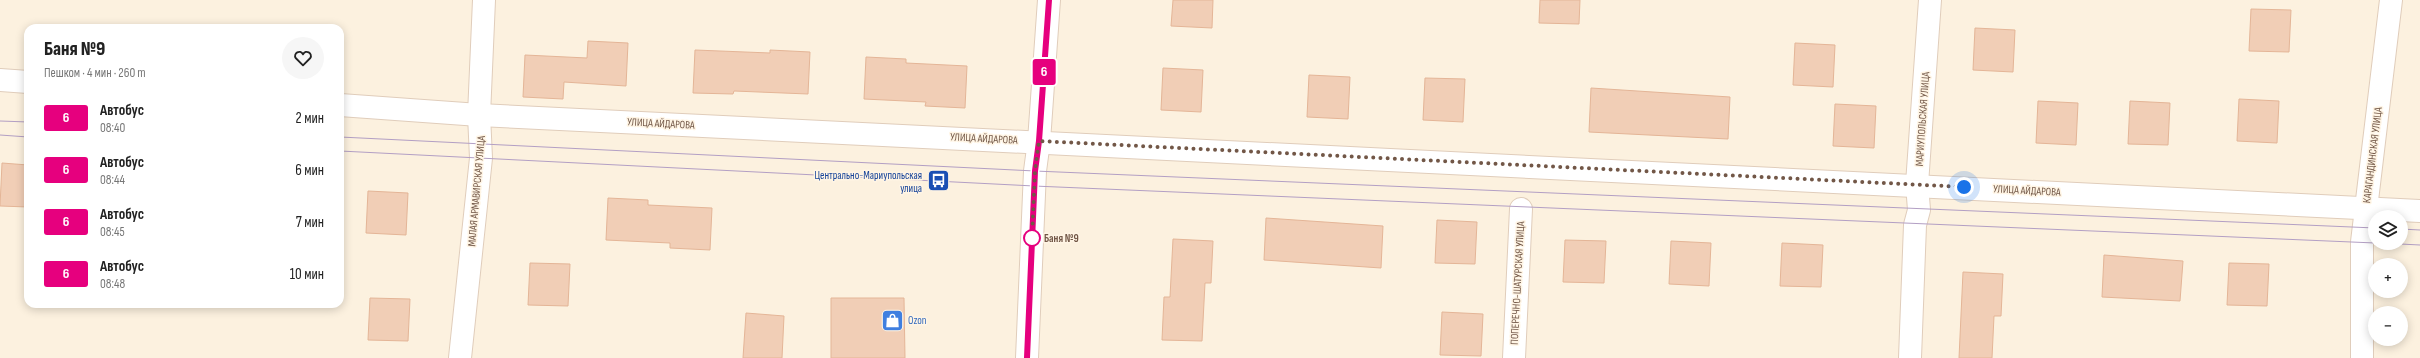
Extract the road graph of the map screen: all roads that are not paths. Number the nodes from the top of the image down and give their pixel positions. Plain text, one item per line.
1 (484, 0) edge
2 (1049, 0) edge
3 (1930, 0) edge
4 (2391, 0) edge
5 (0, 80) edge
6 (24, 82) edge
7 (344, 105) edge
8 (479, 115) junction
9 (1039, 141) junction
10 (1917, 184) junction
11 (1521, 209) dead end
12 (2366, 209) junction
13 (2420, 211) edge
14 (460, 358) edge
15 (1027, 358) edge
16 (1514, 358) edge
17 (1910, 358) edge
18 (2362, 358) edge

1 - 8 street, МАЛАЯ АРМАВИРСКАЯ УЛИЦА
2 - 9 street
3 - 10 street, МАРИУПОЛЬСКАЯ УЛИЦА
4 - 12 street, КАРАГАНДИНСКАЯ УЛИЦА
5 - 6 street
7 - 8 street, УЛИЦА АЙДАРОВА
8 - 9 street, УЛИЦА АЙДАРОВА
8 - 14 street, МАЛАЯ АРМАВИРСКАЯ УЛИЦА
9 - 10 street, УЛИЦА АЙДАРОВА
9 - 15 street
10 - 12 street, УЛИЦА АЙДАРОВА
10 - 17 street, МАРИУПОЛЬСКАЯ УЛИЦА
11 - 16 street, ПОПЕРЕЧНО-ШАТУРСКАЯ УЛИЦА
12 - 13 street, УЛИЦА АЙДАРОВА
12 - 18 street, КАРАГАНДИНСКАЯ УЛИЦА

